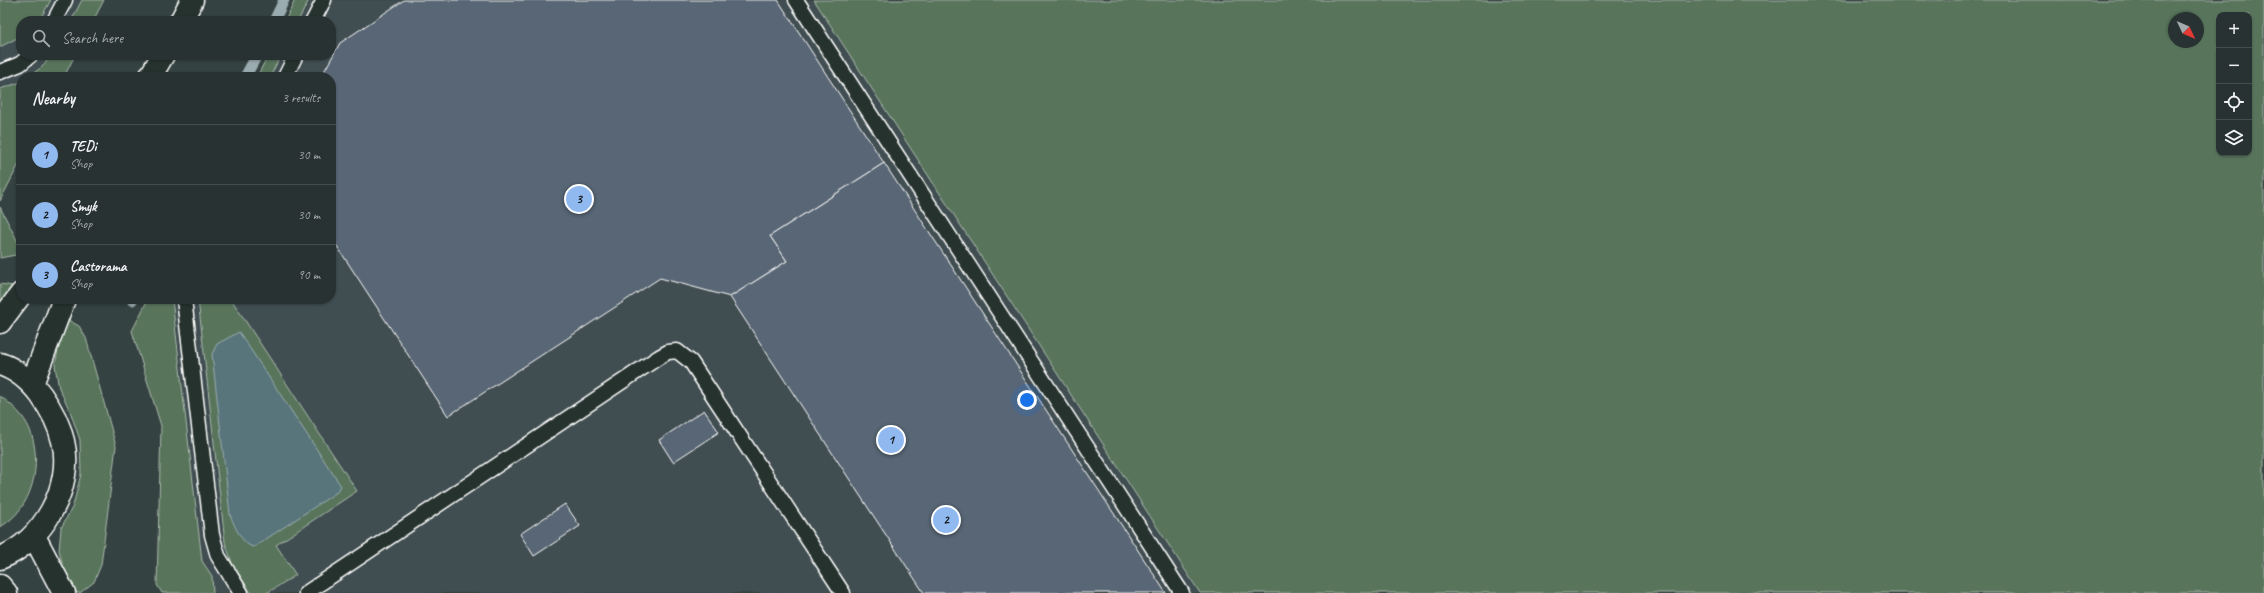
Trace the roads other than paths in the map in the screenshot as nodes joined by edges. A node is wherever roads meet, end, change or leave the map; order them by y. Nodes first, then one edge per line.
1 (65, 0) edge
2 (192, 0) edge
3 (324, 0) edge
4 (796, 0) edge
5 (57, 16) edge
6 (184, 16) edge
7 (316, 16) edge
8 (25, 60) edge
9 (161, 60) edge
10 (162, 60) edge
11 (293, 60) edge
12 (0, 72) edge
13 (153, 72) edge
14 (158, 72) edge
15 (287, 72) edge
16 (16, 301) edge
17 (62, 304) edge
18 (185, 304) edge
19 (0, 322) edge
20 (0, 364) edge
21 (32, 384) junction
22 (34, 536) junction
23 (0, 558) edge
24 (0, 586) edge
25 (6, 593) edge
26 (64, 593) edge
27 (241, 593) edge
28 (306, 593) edge
29 (843, 593) edge
30 (1182, 593) edge

1 - 5 lane
2 - 6 main road
3 - 7 lane
4 - 30 lane
8 - 12 lane
9 - 13 main road
10 - 14 main road
11 - 15 lane
16 - 19 main road
17 - 21 main road
18 - 27 lane
20 - 21 main road
21 - 22 main road
22 - 23 main road
22 - 26 main road
24 - 25 main road
28 - 29 lane

